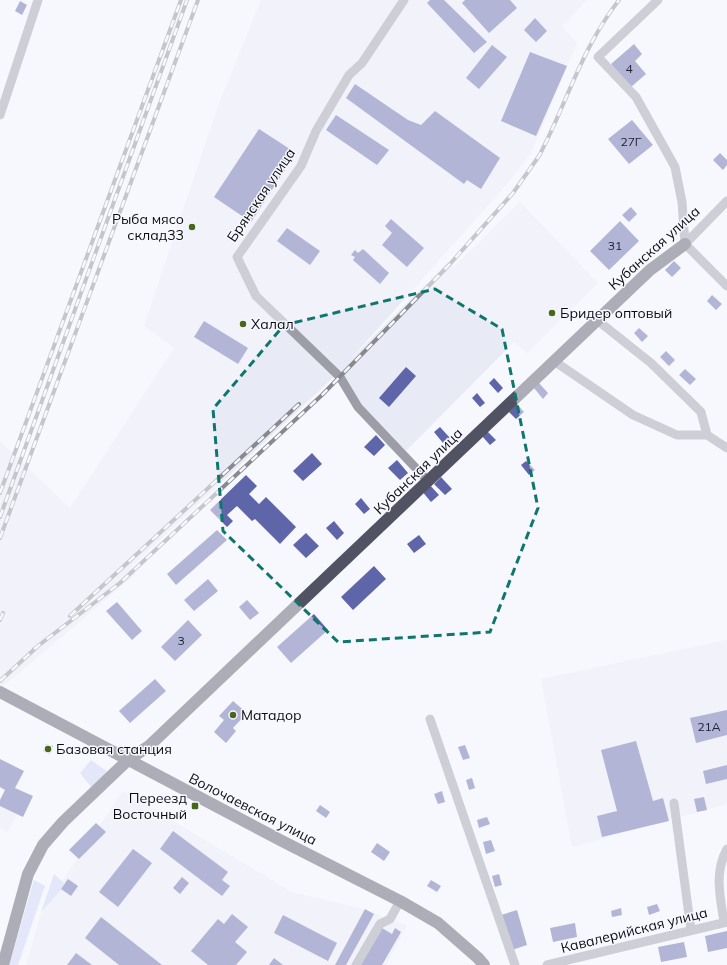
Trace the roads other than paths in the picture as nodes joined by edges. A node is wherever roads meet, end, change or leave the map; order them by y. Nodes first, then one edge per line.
1 (38, 0) edge
2 (404, 0) edge
3 (658, 0) edge
4 (0, 115) edge
5 (727, 201) edge
6 (684, 244) junction
7 (727, 286) edge
8 (598, 320) junction
9 (554, 361) junction
10 (707, 435) junction
11 (727, 448) edge
12 (429, 482) junction
13 (0, 692) edge
14 (430, 719) dead end
15 (128, 760) junction
16 (674, 803) dead end
17 (727, 848) edge
18 (400, 901) junction
19 (726, 922) edge
20 (691, 930) junction
21 (3, 965) edge
22 (356, 965) edge
23 (484, 965) edge
24 (515, 965) edge
25 (547, 965) edge

1 - 4 street
2 - 12 street, Брянская улица
3 - 6 street
5 - 6 street, Кубанская улица
6 - 7 street
6 - 8 main road, Кубанская улица
8 - 9 main road, Кубанская улица
8 - 10 street
9 - 10 street
9 - 12 main road, Кубанская улица
10 - 11 street
12 - 15 main road, Кубанская улица
13 - 15 main road, Волочаевская улица
14 - 24 street
15 - 18 main road, Волочаевская улица
15 - 21 main road, Кубанская улица
16 - 20 street
17 - 19 street
18 - 22 street
18 - 23 main road, Волочаевская улица
19 - 20 street, Кавалерийская улица
20 - 25 street, Кавалерийская улица

